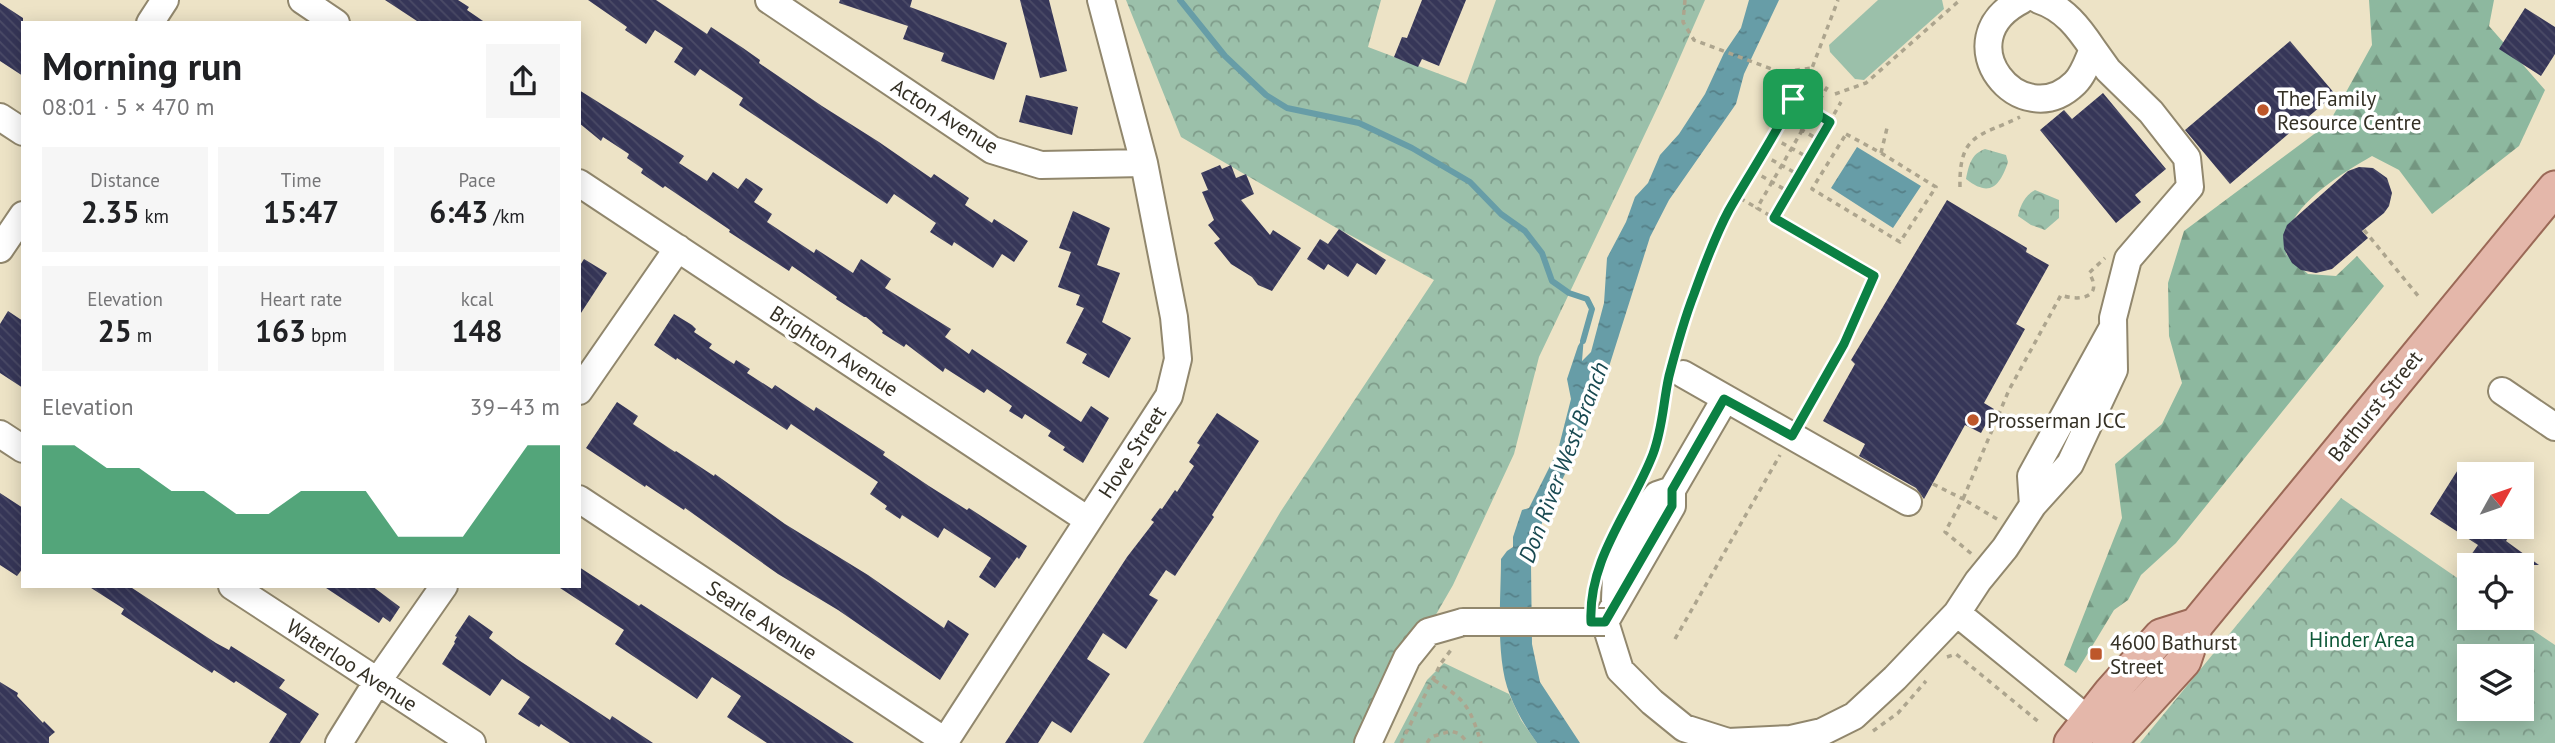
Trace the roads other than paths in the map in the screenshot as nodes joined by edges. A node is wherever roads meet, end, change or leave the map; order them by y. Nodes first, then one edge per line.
1 (165, 0) edge
2 (302, 0) edge
3 (769, 0) edge
4 (1101, 0) edge
5 (2022, 0) edge
6 (2039, 0) edge
7 (151, 21) edge
8 (333, 21) edge
9 (2093, 49) junction
10 (2113, 75) junction
11 (2076, 82) junction
12 (0, 117) edge
13 (21, 131) edge
14 (1144, 163) junction
15 (581, 184) edge
16 (2555, 188) edge
17 (21, 218) edge
18 (678, 248) junction
19 (0, 249) edge
20 (1676, 372) road end
21 (581, 388) edge
22 (2502, 391) dead end
23 (1724, 399) junction
24 (2555, 427) edge
25 (0, 434) edge
26 (21, 448) edge
27 (581, 500) edge
28 (1908, 502) dead end
29 (1088, 520) junction
30 (235, 588) edge
31 (443, 588) edge
32 (1957, 613) junction
33 (1610, 614) junction
34 (377, 682) junction
35 (2095, 736) edge
36 (945, 742) edge
37 (339, 743) edge
38 (472, 743) edge
39 (1368, 743) edge

1 - 7 street
2 - 8 street
3 - 14 street, Acton Avenue
4 - 14 street, Hove Street
5 - 11 street
6 - 9 street
9 - 10 street
9 - 11 street
10 - 11 street
10 - 32 street
12 - 13 street
14 - 29 street, Hove Street
15 - 18 street, Brighton Avenue
16 - 35 main road, Bathurst Street
17 - 19 street
18 - 21 street
18 - 29 street, Brighton Avenue
20 - 23 street
22 - 24 street
23 - 28 street
23 - 33 street
25 - 26 street
27 - 36 street, Searle Avenue
29 - 36 street, Hove Street
30 - 34 street, Waterloo Avenue
31 - 34 street
32 - 33 street
32 - 35 street
33 - 39 street, bridge
34 - 37 street
34 - 38 street, Waterloo Avenue

